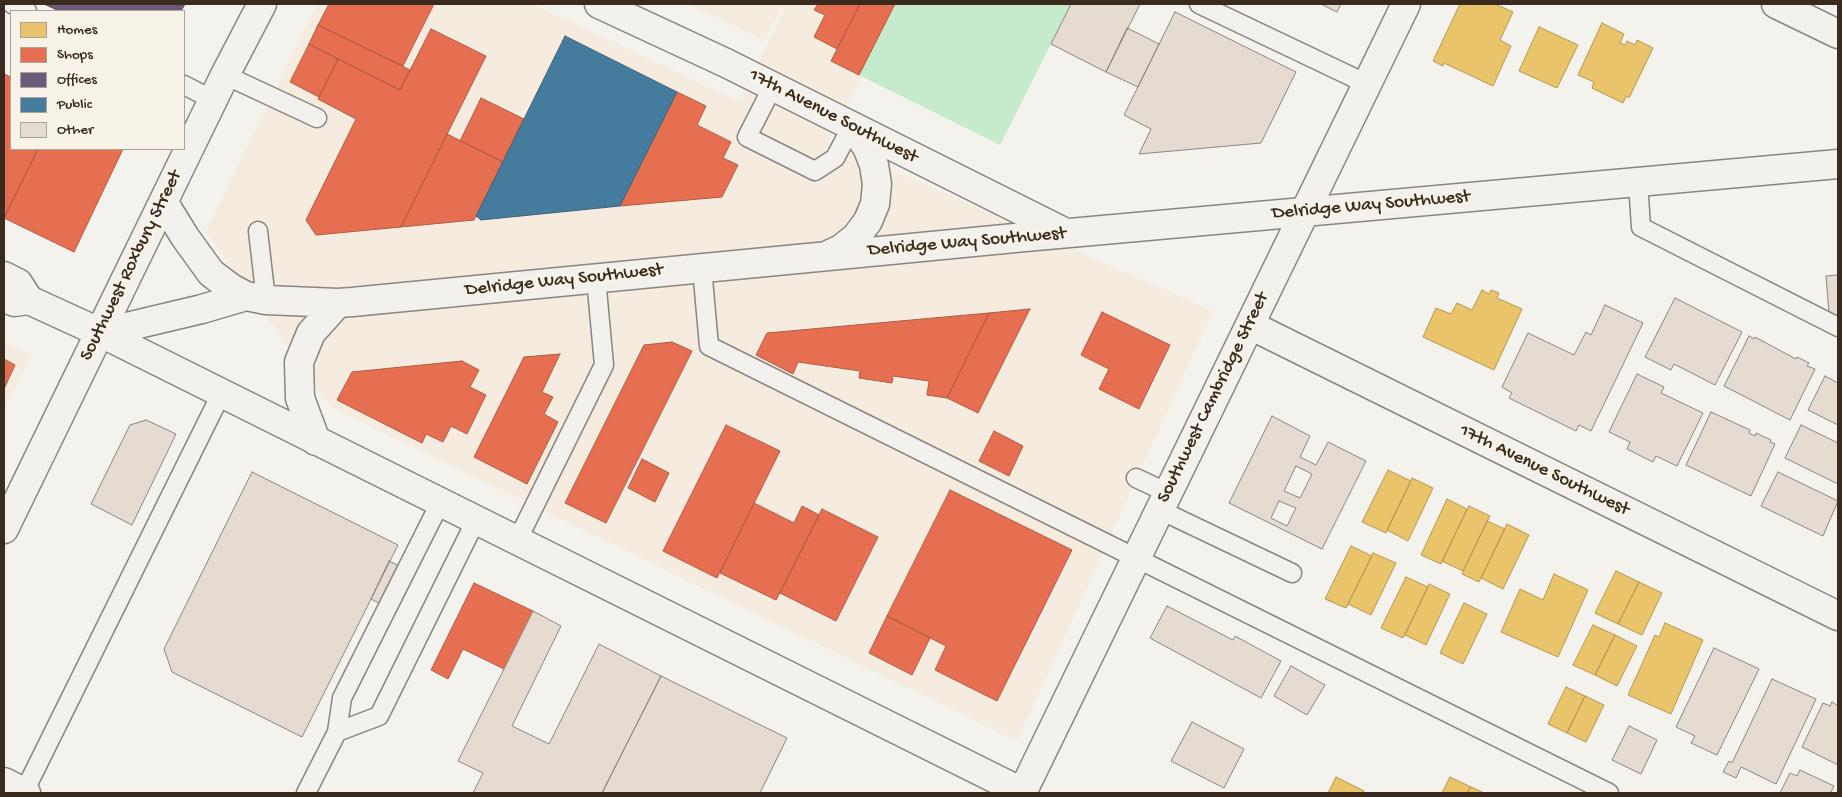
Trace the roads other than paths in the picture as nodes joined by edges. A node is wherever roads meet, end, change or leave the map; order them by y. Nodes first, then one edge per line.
1 (12, 4) edge
2 (262, 4) edge
3 (599, 4) edge
4 (1199, 4) edge
5 (1406, 4) edge
6 (1776, 4) edge
7 (25, 10) edge
8 (1838, 34) edge
9 (226, 75) junction
10 (1366, 84) junction
11 (185, 86) edge
12 (773, 86) junction
13 (213, 100) junction
14 (317, 118) dead end
15 (852, 126) junction
16 (1838, 164) edge
17 (1638, 182) junction
18 (164, 203) junction
19 (1304, 212) junction
20 (258, 231) dead end
21 (1067, 234) junction
22 (823, 257) junction
23 (702, 268) junction
24 (4, 276) edge
25 (596, 278) junction
26 (256, 298) junction
27 (16, 299) edge
28 (338, 303) junction
29 (1250, 325) junction
30 (1838, 327) edge
31 (101, 333) junction
32 (222, 394) junction
33 (316, 441) junction
34 (1136, 478) dead end
35 (440, 502) junction
36 (1164, 502) junction
37 (476, 520) junction
38 (4, 529) edge
39 (517, 541) junction
40 (1136, 558) junction
41 (1292, 573) dead end
42 (1838, 616) edge
43 (337, 732) junction
44 (18, 789) edge
45 (306, 793) edge
46 (1023, 793) edge
47 (1609, 793) edge

1 - 7 lane
2 - 9 main road, Southwest Roxbury Street
3 - 12 main road, 17th Avenue Southwest
4 - 10 lane
5 - 10 main road, Southwest Cambridge Street
6 - 8 main road
9 - 13 main road, Southwest Roxbury Street
9 - 14 lane
10 - 19 main road, Southwest Cambridge Street
11 - 13 lane
12 - 15 main road, 17th Avenue Southwest
12 - 15 lane
13 - 18 main road, Southwest Roxbury Street
15 - 21 main road, 17th Avenue Southwest
15 - 22 main road
16 - 17 main road, Delridge Way Southwest
17 - 19 main road, Delridge Way Southwest
17 - 30 lane
18 - 26 main road
18 - 31 main road, Southwest Roxbury Street
19 - 21 main road, Delridge Way Southwest
19 - 29 main road, Southwest Cambridge Street
20 - 26 lane
21 - 22 main road, Delridge Way Southwest
22 - 23 main road, Delridge Way Southwest
23 - 25 main road, Delridge Way Southwest
23 - 40 lane
24 - 27 main road
25 - 28 main road, Delridge Way Southwest
25 - 39 lane
26 - 28 main road, Delridge Way Southwest
26 - 31 main road, Delridge Way Southwest
27 - 31 main road
28 - 33 main road
29 - 36 main road, Southwest Cambridge Street
29 - 42 main road, 17th Avenue Southwest
31 - 32 main road
31 - 38 main road, Southwest Roxbury Street
32 - 33 main road
32 - 44 lane
33 - 35 main road
34 - 36 lane
35 - 37 main road
35 - 43 lane
36 - 40 main road, Southwest Cambridge Street
36 - 41 lane
37 - 39 main road
37 - 43 lane
39 - 46 main road
40 - 46 main road, Southwest Cambridge Street
40 - 47 lane
43 - 45 lane

